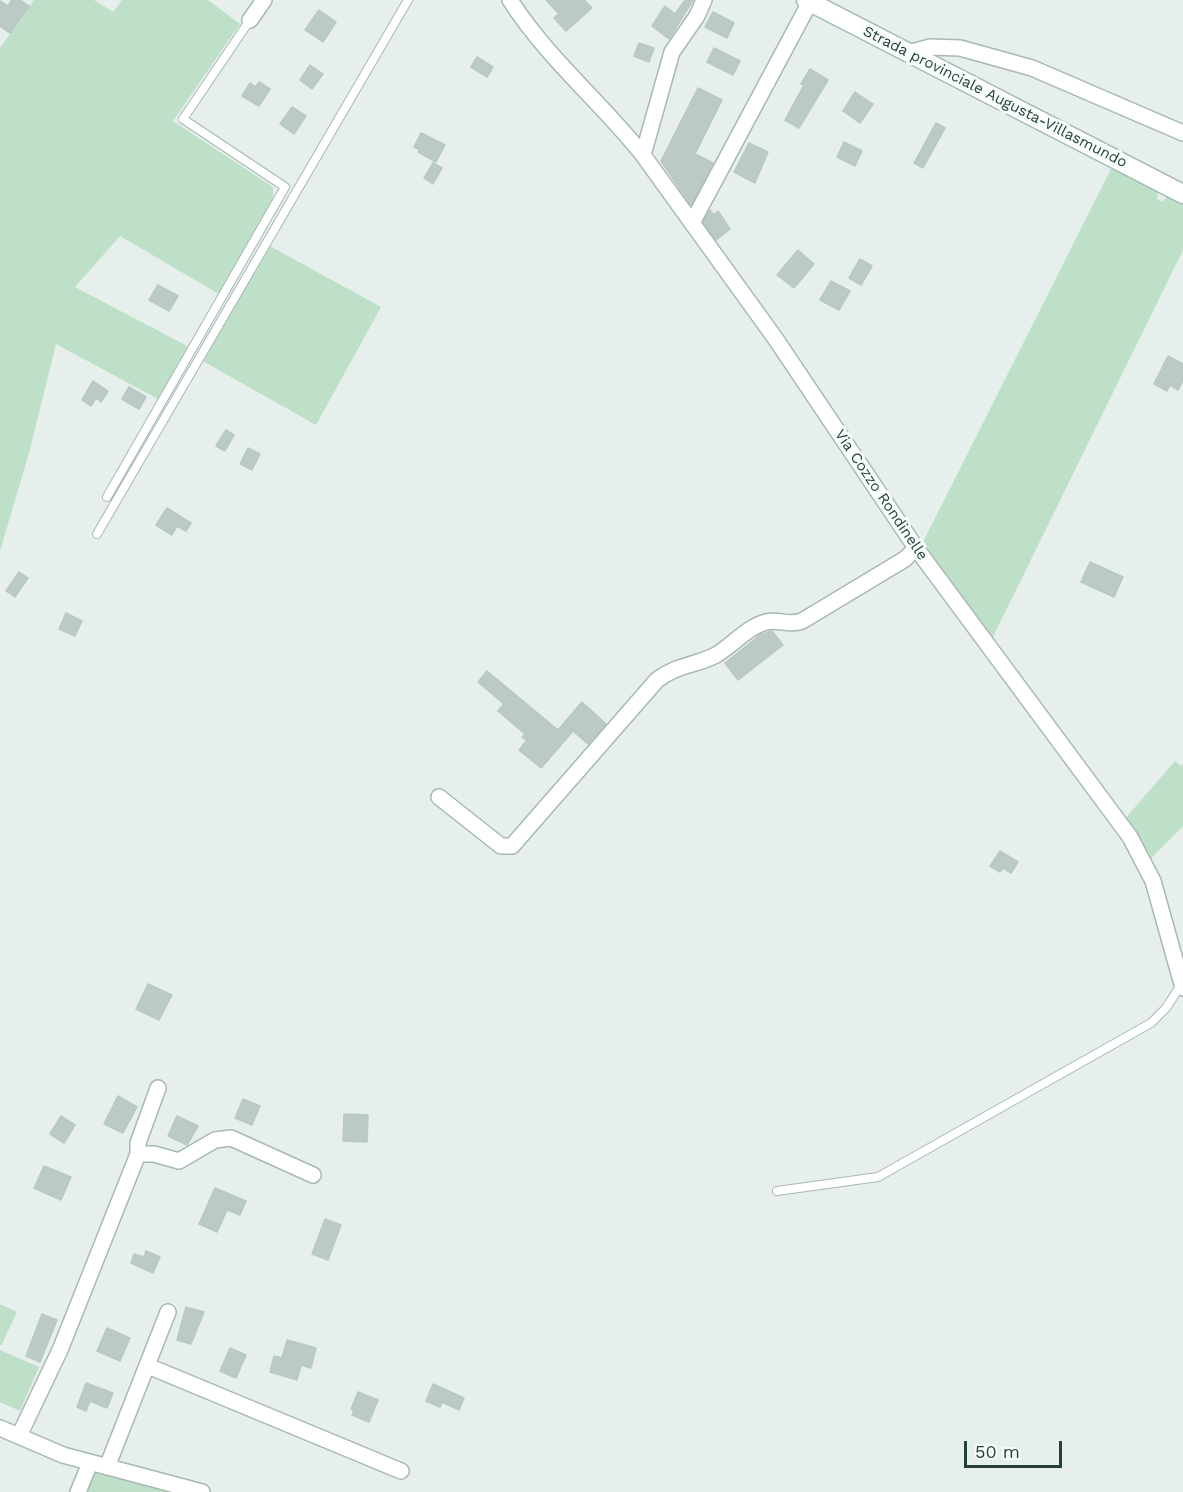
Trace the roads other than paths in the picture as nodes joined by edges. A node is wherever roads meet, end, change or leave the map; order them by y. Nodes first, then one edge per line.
1 (264, 0) edge
2 (408, 0) edge
3 (510, 0) edge
4 (704, 0) edge
5 (808, 1) edge
6 (250, 20) joint
7 (908, 52) junction
8 (1183, 133) edge
9 (642, 155) junction
10 (1183, 194) edge
11 (692, 223) junction
12 (106, 497) dead end
13 (97, 534) dead end
14 (916, 548) junction
15 (439, 797) dead end
16 (1183, 986) edge
17 (158, 1088) dead end
18 (138, 1154) junction
19 (313, 1175) dead end
20 (777, 1191) dead end
21 (168, 1312) dead end
22 (148, 1366) junction
23 (0, 1428) edge
24 (19, 1436) junction
25 (90, 1462) junction
26 (107, 1467) junction
27 (402, 1471) dead end
28 (78, 1492) edge
29 (202, 1492) edge

1 - 6 street
2 - 13 lane
3 - 9 street, Via Cozzo Rondinelle
4 - 9 street
5 - 7 main road, Strada provinciale Augusta-Villasmundo
5 - 11 street
6 - 12 lane
7 - 8 street
7 - 10 main road, Strada provinciale Augusta-Villasmundo
9 - 11 street, Via Cozzo Rondinelle
11 - 14 street, Via Cozzo Rondinelle
14 - 15 street
14 - 16 street, Via Cozzo Rondinelle
16 - 20 lane
17 - 18 street
18 - 19 street
18 - 24 street
21 - 22 street
22 - 26 street
22 - 27 street
23 - 24 street
24 - 25 street
25 - 26 street
25 - 28 street
26 - 29 street

